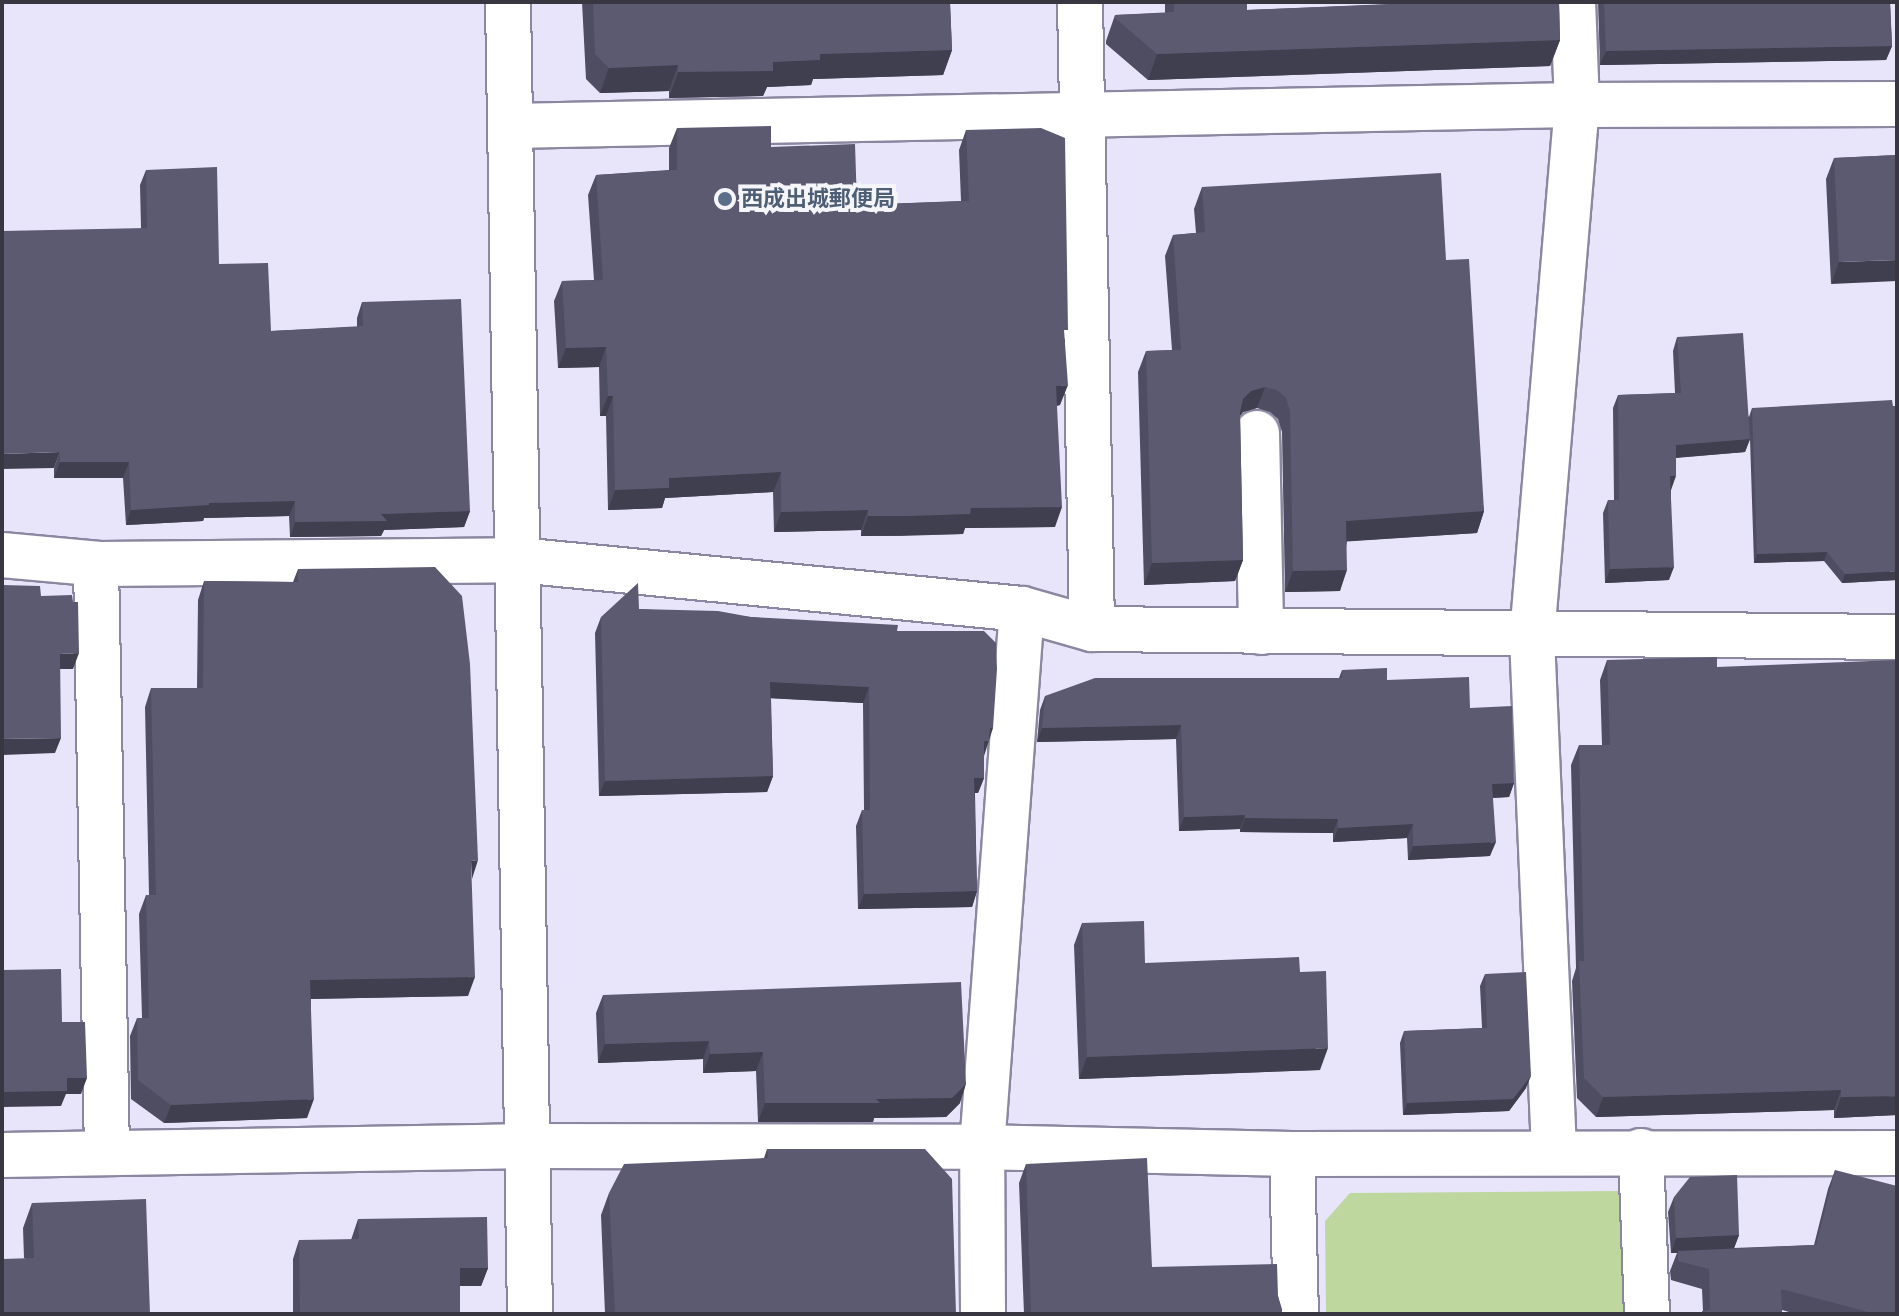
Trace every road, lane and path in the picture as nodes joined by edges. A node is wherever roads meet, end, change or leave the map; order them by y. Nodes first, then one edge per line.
1 (508, 2) edge
2 (1080, 2) edge
3 (1573, 2) edge
4 (1897, 104) edge
5 (1577, 105) junction
6 (1081, 114) junction
7 (510, 126) junction
8 (1257, 433) dead end
9 (2, 555) edge
10 (518, 560) junction
11 (96, 564) junction
12 (1022, 609) junction
13 (1092, 629) junction
14 (1261, 632) junction
15 (1532, 636) junction
16 (1897, 637) edge
17 (526, 1146) junction
18 (982, 1147) junction
19 (1554, 1151) junction
20 (1641, 1151) junction
21 (107, 1152) junction
22 (1897, 1153) edge
23 (1292, 1154) junction
24 (2, 1155) edge
25 (530, 1314) edge
26 (983, 1314) edge
27 (1296, 1314) edge
28 (1647, 1314) edge

1 - 7 street
2 - 6 street
3 - 5 street
4 - 5 street
5 - 6 street
5 - 15 street
6 - 7 street
6 - 13 street
7 - 10 street
8 - 14 street
9 - 11 street
10 - 11 street
10 - 12 street
10 - 17 street
11 - 21 street
12 - 13 street
12 - 18 street
13 - 14 street
14 - 15 street
15 - 16 street
15 - 19 street
17 - 18 street
17 - 21 street
17 - 25 street
18 - 23 street
18 - 26 street
19 - 20 street
19 - 23 street
20 - 22 street
20 - 28 street
21 - 24 street
23 - 27 street

